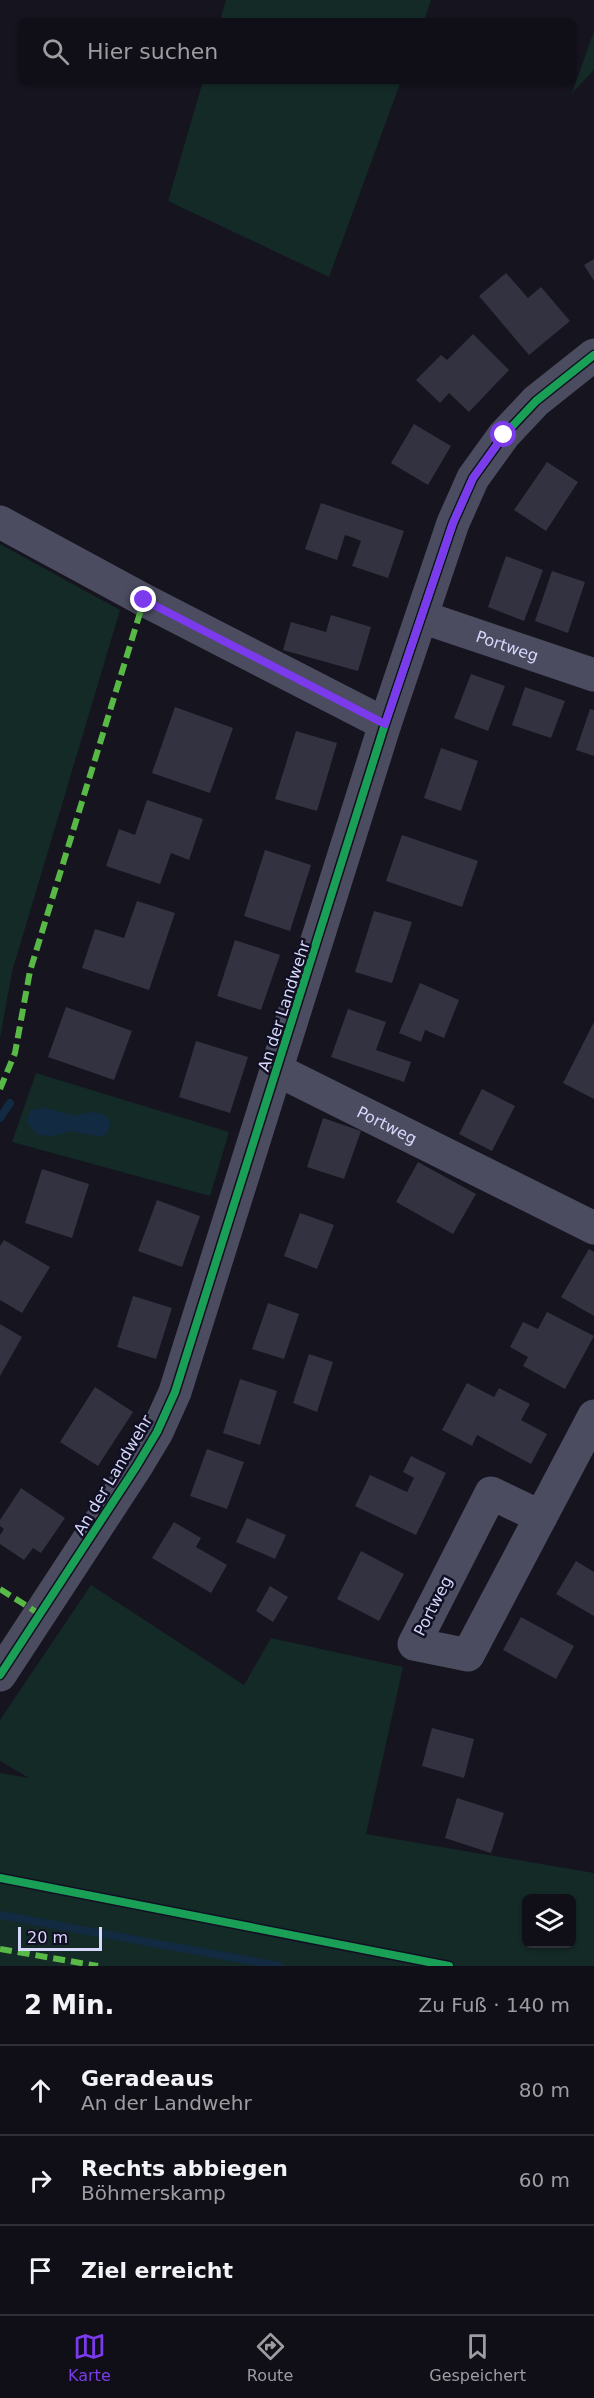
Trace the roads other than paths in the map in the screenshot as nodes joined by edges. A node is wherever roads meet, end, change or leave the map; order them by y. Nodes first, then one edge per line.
1 (594, 355) edge
2 (0, 522) edge
3 (422, 617) junction
4 (594, 675) edge
5 (385, 724) junction
6 (277, 1070) junction
7 (594, 1228) edge
8 (594, 1416) edge
9 (541, 1517) junction
10 (0, 1675) edge

1 - 3 street, An der Landwehr
2 - 5 street
3 - 4 street, Portweg
3 - 5 street, An der Landwehr
5 - 6 street, An der Landwehr
6 - 7 street, Portweg
6 - 10 street, An der Landwehr
8 - 9 street, Portweg
9 - 9 street, Portweg

